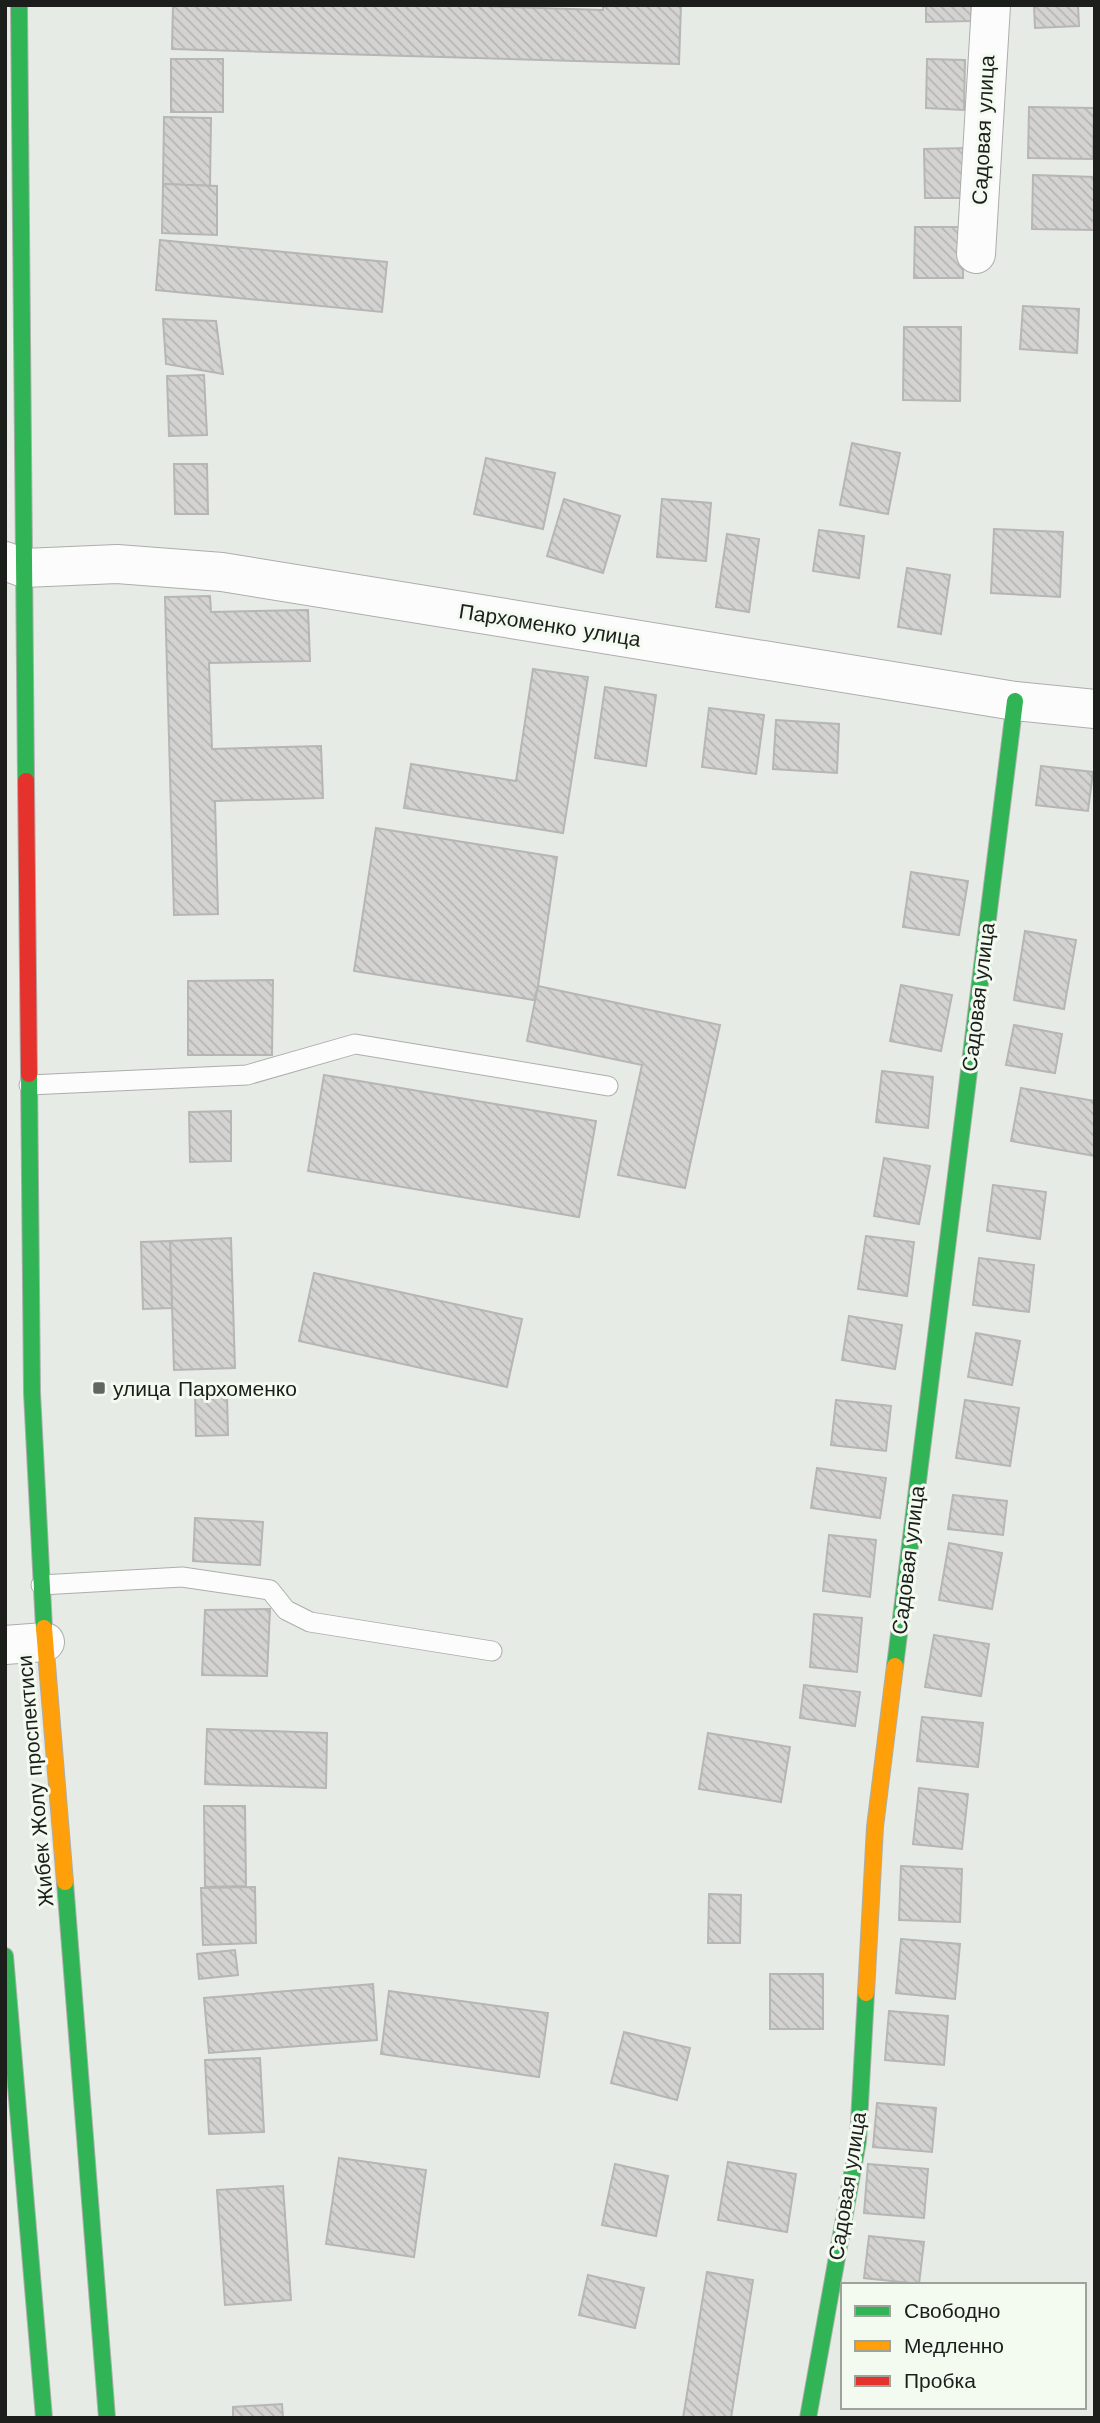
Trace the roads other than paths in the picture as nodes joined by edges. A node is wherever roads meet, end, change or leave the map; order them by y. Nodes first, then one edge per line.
1 (19, 5) edge
2 (991, 5) edge
3 (976, 254) dead end
4 (15, 564) edge
5 (1015, 701) junction
6 (1095, 709) edge
7 (29, 1085) junction
8 (608, 1086) dead end
9 (41, 1585) junction
10 (45, 1642) junction
11 (5, 1645) edge
12 (492, 1651) dead end
13 (5, 1956) edge
14 (44, 2418) edge
15 (107, 2418) edge
16 (808, 2418) edge

1 - 4 main road, Жибек Жолу проспектиси
2 - 3 street, Садовая улица
4 - 5 street, Пархоменко улица
4 - 7 main road, Жибек Жолу проспектиси
5 - 6 street, Пархоменко улица
5 - 16 main road, Садовая улица
7 - 8 lane
7 - 9 main road, Жибек Жолу проспектиси
9 - 10 main road, Жибек Жолу проспектиси
9 - 12 lane
10 - 11 street
10 - 15 main road, Жибек Жолу проспектиси
13 - 14 main road

